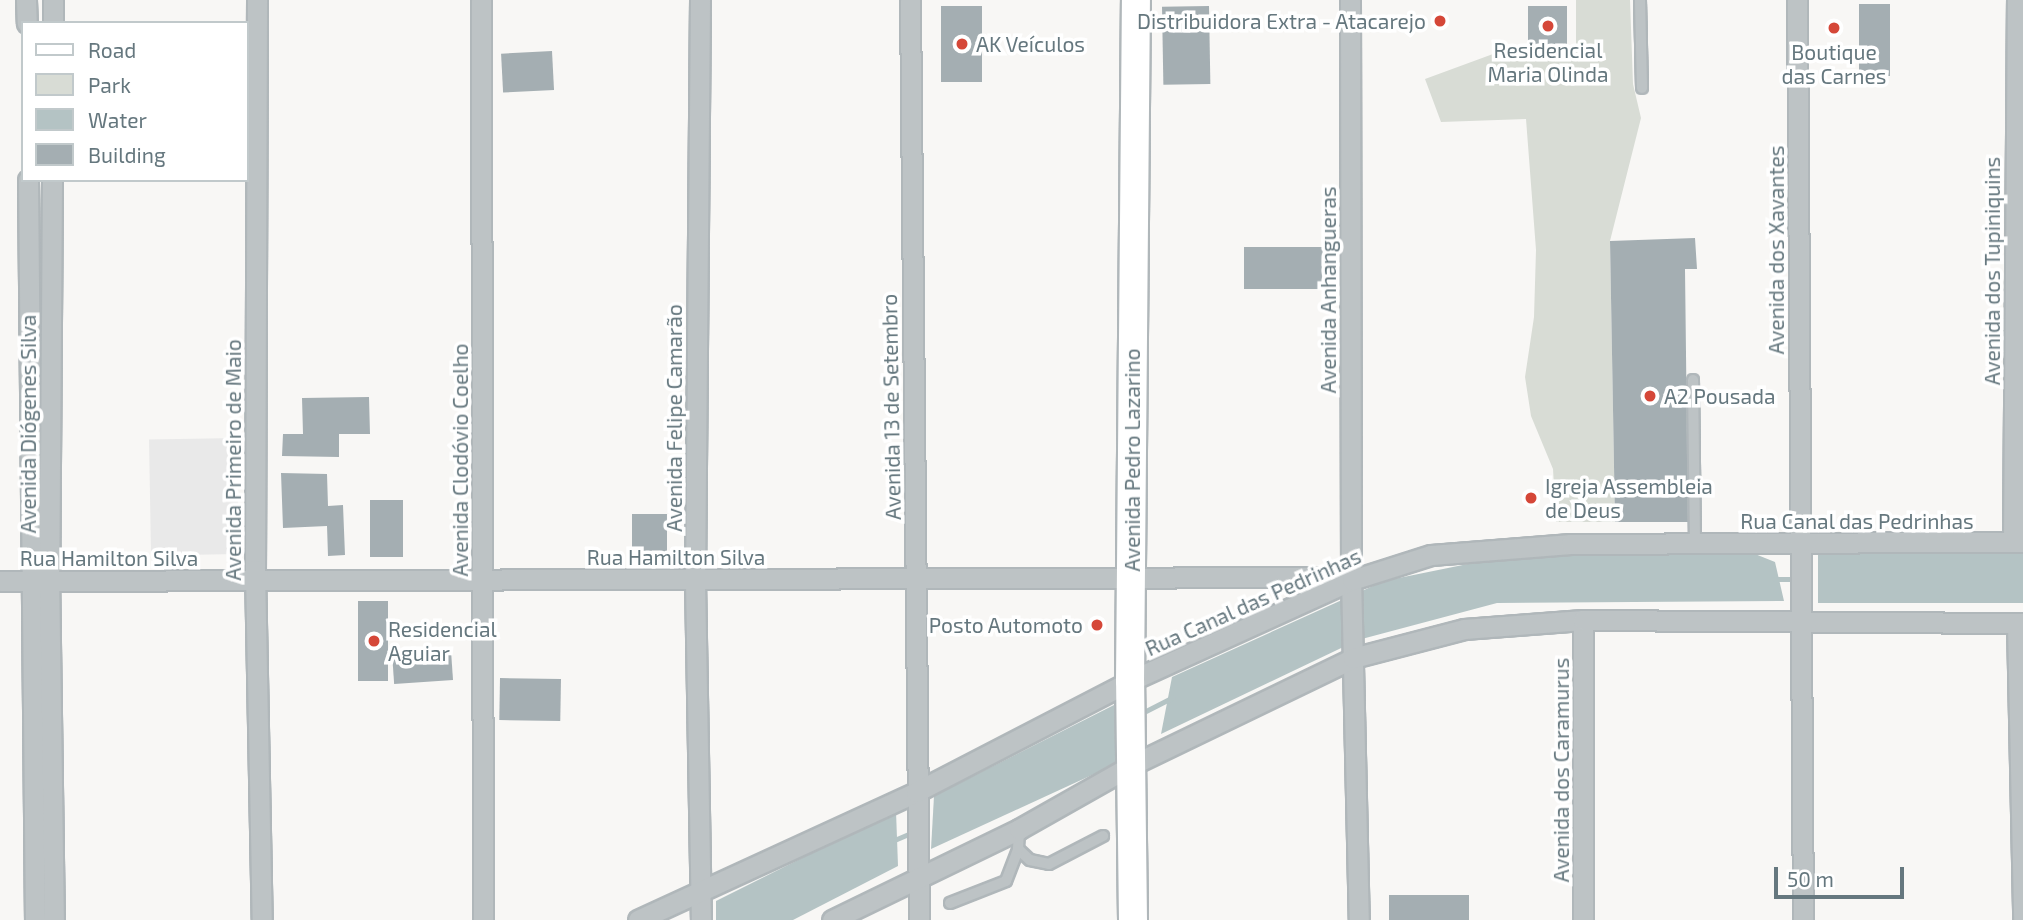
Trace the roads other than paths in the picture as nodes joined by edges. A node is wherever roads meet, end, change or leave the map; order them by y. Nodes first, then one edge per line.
1 (26, 0) edge
2 (53, 0) edge
3 (257, 0) edge
4 (481, 0) edge
5 (700, 0) edge
6 (910, 0) edge
7 (1136, 0) edge
8 (1350, 0) edge
9 (1640, 0) edge
10 (1797, 0) edge
11 (2017, 0) edge
12 (27, 21) edge
13 (53, 21) edge
14 (1642, 88) dead end
15 (28, 182) edge
16 (52, 182) edge
17 (1693, 380) dead end
18 (2018, 542) edge
19 (1695, 544) junction
20 (1802, 554) junction
21 (484, 578) junction
22 (255, 580) junction
23 (695, 580) junction
24 (916, 580) junction
25 (1131, 580) junction
26 (0, 581) edge
27 (41, 581) junction
28 (1352, 583) junction
29 (1583, 620) junction
30 (1802, 621) junction
31 (2020, 623) edge
32 (1353, 654) junction
33 (1130, 681) junction
34 (1132, 765) junction
35 (916, 792) junction
36 (1018, 830) junction
37 (1103, 836) dead end
38 (1018, 849) junction
39 (918, 869) junction
40 (950, 904) dead end
41 (701, 908) edge
42 (35, 920) edge
43 (54, 920) edge
44 (262, 920) edge
45 (483, 920) edge
46 (638, 920) edge
47 (832, 920) edge
48 (919, 920) edge
49 (1133, 920) edge
50 (1359, 920) edge
51 (1583, 920) edge
52 (1803, 920) edge
53 (2023, 920) edge

1 - 12 street
2 - 13 street
3 - 22 street, Avenida Primeiro de Maio
4 - 21 street, Avenida Clodóvio Coelho
5 - 23 street, Avenida Felipe Camarão
6 - 24 street, Avenida 13 de Setembro
7 - 25 main road, Avenida Pedro Lazarino
8 - 28 street, Avenida Anhangueras
9 - 14 lane
10 - 20 street, Avenida dos Xavantes
11 - 18 street, Avenida dos Tupiniquins
15 - 27 street, Avenida Diógenes Silva
16 - 27 street, Avenida Diógenes Silva
17 - 19 lane
18 - 20 street, Rua Canal das Pedrinhas
19 - 20 street, Rua Canal das Pedrinhas
19 - 28 street, Rua Canal das Pedrinhas
20 - 30 street, Avenida dos Xavantes
21 - 22 street, Rua Hamilton Silva
21 - 23 street, Rua Hamilton Silva
21 - 45 street, Avenida Clodóvio Coelho
22 - 27 street, Rua Hamilton Silva
22 - 44 street, Avenida Primeiro de Maio
23 - 24 street, Rua Hamilton Silva
23 - 41 street, Avenida Felipe Camarão
24 - 25 street, Rua Hamilton Silva
24 - 35 street, Avenida 13 de Setembro
25 - 28 street, Rua Hamilton Silva
25 - 33 main road, Avenida Pedro Lazarino
26 - 27 street, Rua Hamilton Silva
27 - 42 street, Avenida Diógenes Silva
27 - 43 street, Avenida Diógenes Silva
28 - 32 street, Avenida Anhangueras
28 - 33 street, Rua Canal das Pedrinhas
29 - 30 street
29 - 32 street
29 - 51 street, Avenida dos Caramurus
30 - 31 street
30 - 52 street, Avenida dos Xavantes
31 - 53 street
32 - 34 street
32 - 50 street
33 - 34 main road, Avenida Pedro Lazarino
33 - 35 street, Rua Canal das Pedrinhas
34 - 36 street
34 - 49 main road, Avenida Pedro Lazarino
35 - 39 street, Avenida 13 de Setembro
35 - 41 street, Rua Canal das Pedrinhas
36 - 38 lane
36 - 39 street
37 - 38 lane
38 - 40 lane
39 - 47 street
39 - 48 street
41 - 46 street, Rua Canal das Pedrinhas

